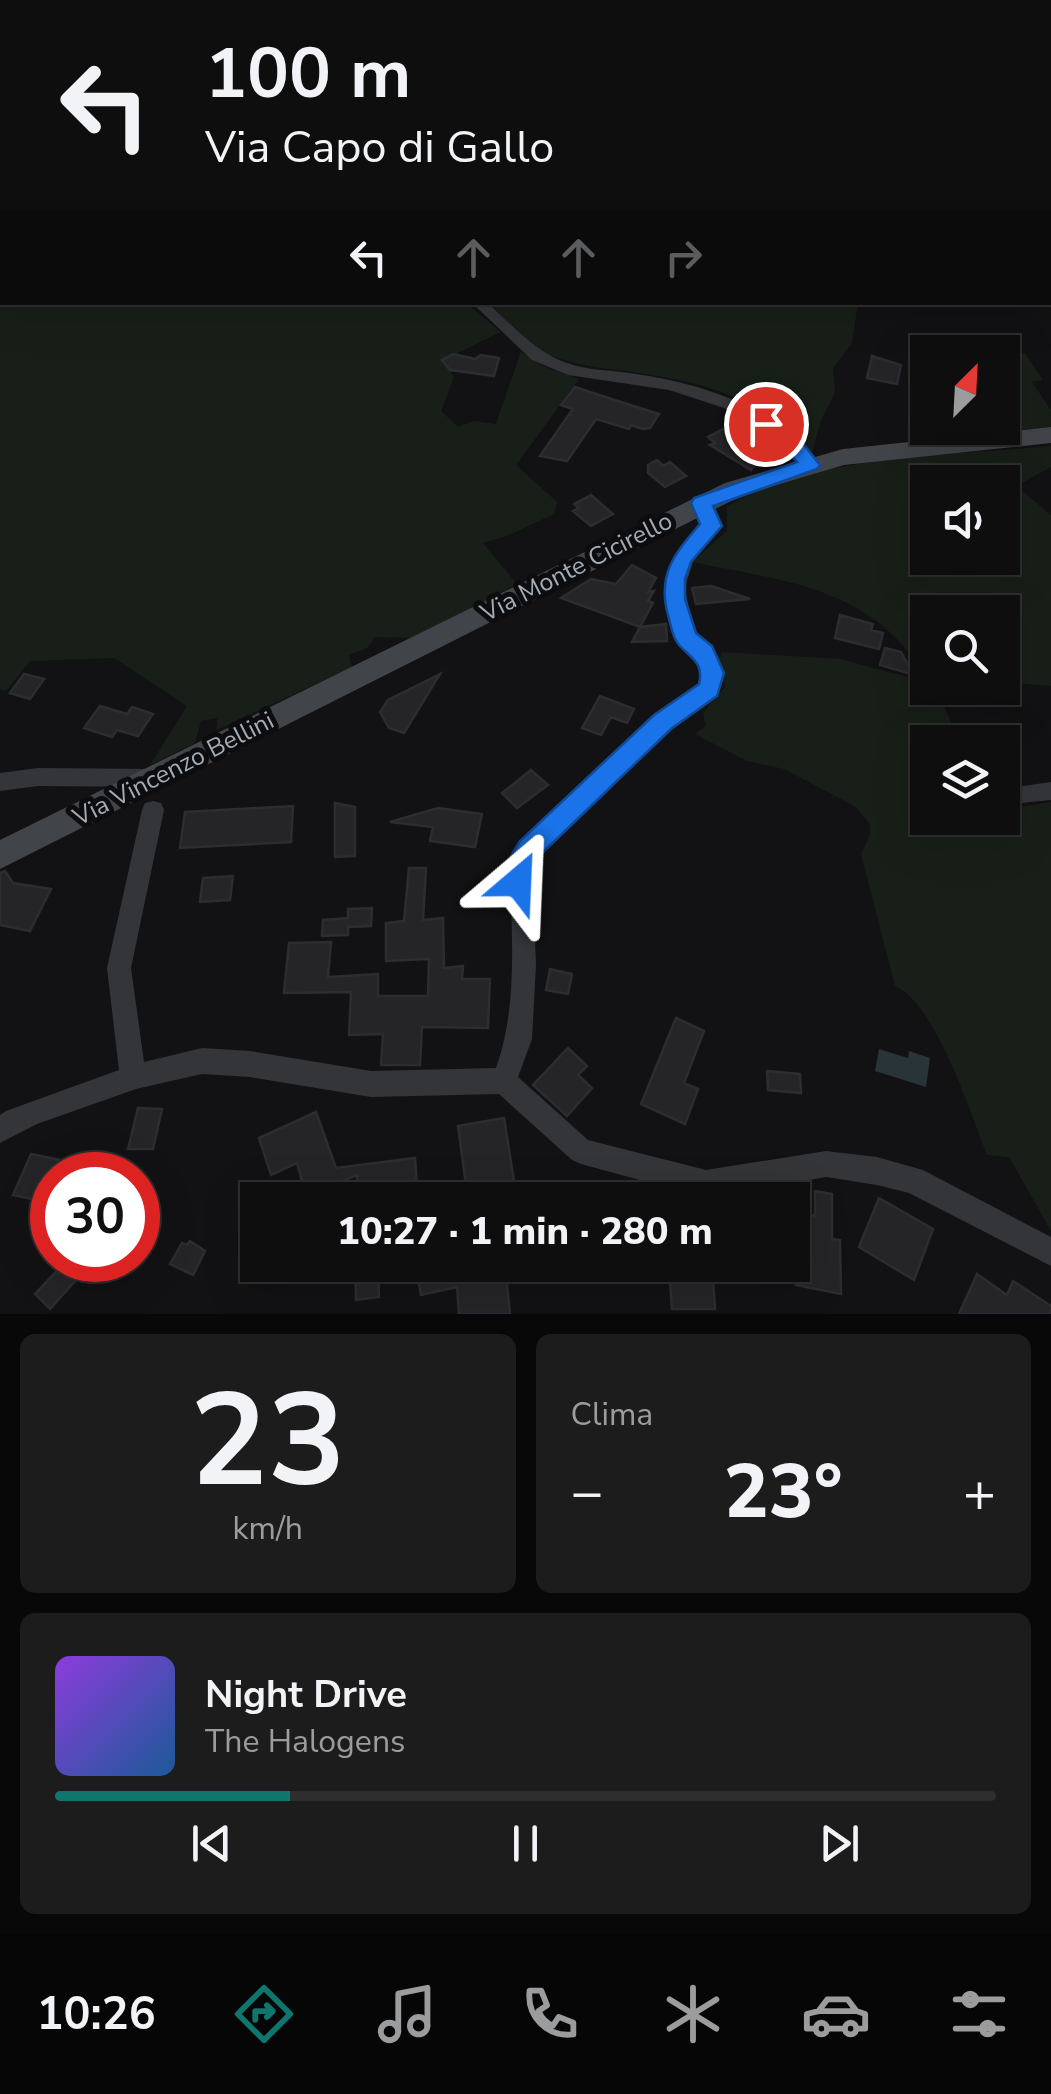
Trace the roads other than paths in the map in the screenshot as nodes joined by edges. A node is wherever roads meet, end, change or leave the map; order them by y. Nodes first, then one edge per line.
1 (481, 305) edge
2 (1051, 435) edge
3 (810, 465) junction
4 (701, 503) junction
5 (346, 682) joint
6 (154, 778) junction
7 (0, 782) edge
8 (1051, 791) edge
9 (1020, 796) edge
10 (152, 810) dead end
11 (0, 854) edge
12 (133, 1076) junction
13 (504, 1080) junction
14 (0, 1130) edge
15 (1051, 1252) edge

1 - 3 street
2 - 3 street, Via Monte Cicirello
3 - 4 street, Via Monte Cicirello
4 - 5 street, Via Monte Cicirello
4 - 13 street
5 - 6 street, Via Vincenzo Bellini
6 - 7 street
6 - 11 street, Via Vincenzo Bellini
8 - 9 street
10 - 12 street
12 - 13 street
12 - 14 street
13 - 15 street

